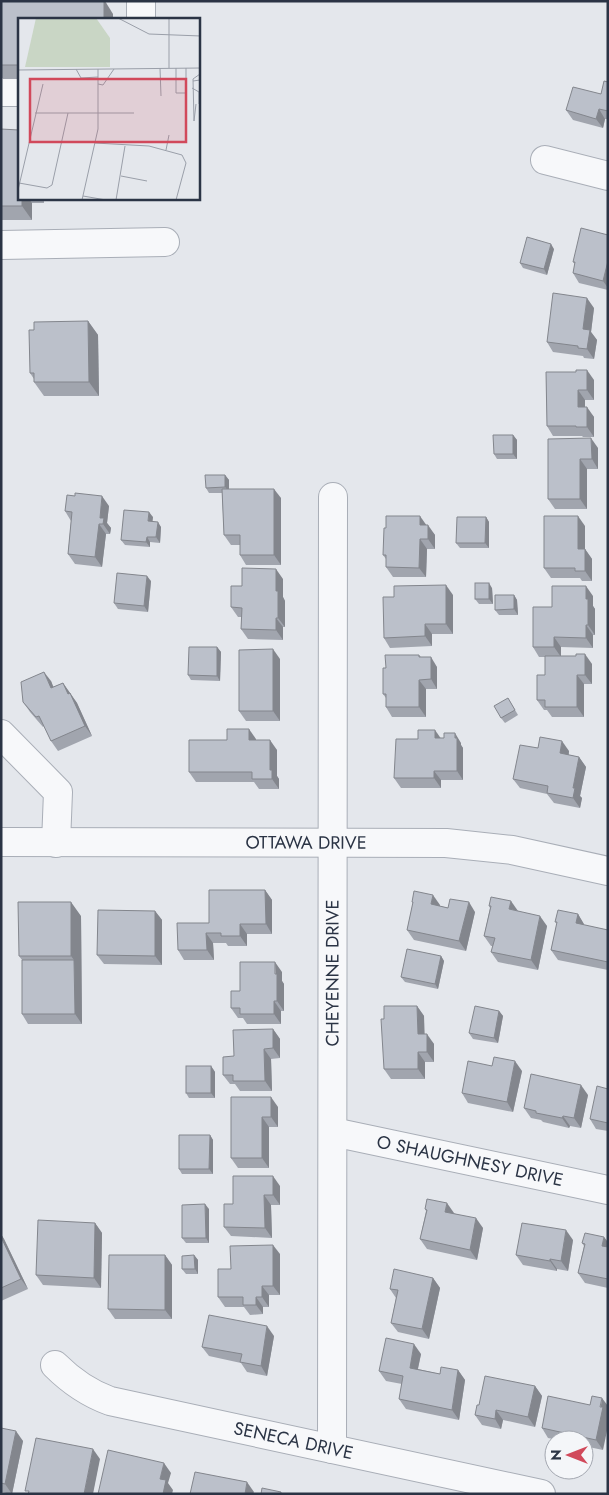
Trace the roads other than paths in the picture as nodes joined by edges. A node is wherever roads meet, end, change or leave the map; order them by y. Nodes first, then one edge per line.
1 (141, 1) edge
2 (141, 18) edge
3 (1, 92) edge
4 (18, 92) edge
5 (545, 160) dead end
6 (608, 176) edge
7 (165, 242) dead end
8 (1, 244) edge
9 (333, 497) dead end
10 (1, 734) edge
11 (1, 842) edge
12 (56, 843) junction
13 (333, 843) junction
14 (608, 871) edge
15 (333, 1132) junction
16 (608, 1190) edge
17 (55, 1365) dead end
18 (332, 1449) junction
19 (541, 1494) edge

1 - 2 street
3 - 4 street
5 - 6 street
7 - 8 street
9 - 13 street, CHEYENNE DRIVE
10 - 12 street
11 - 12 street, OTTAWA DRIVE
12 - 13 street, OTTAWA DRIVE
13 - 14 street, OTTAWA DRIVE
13 - 15 street, CHEYENNE DRIVE
15 - 16 street, O SHAUGHNESY DRIVE
15 - 18 street, CHEYENNE DRIVE
17 - 18 street, SENECA DRIVE
18 - 19 street, SENECA DRIVE

